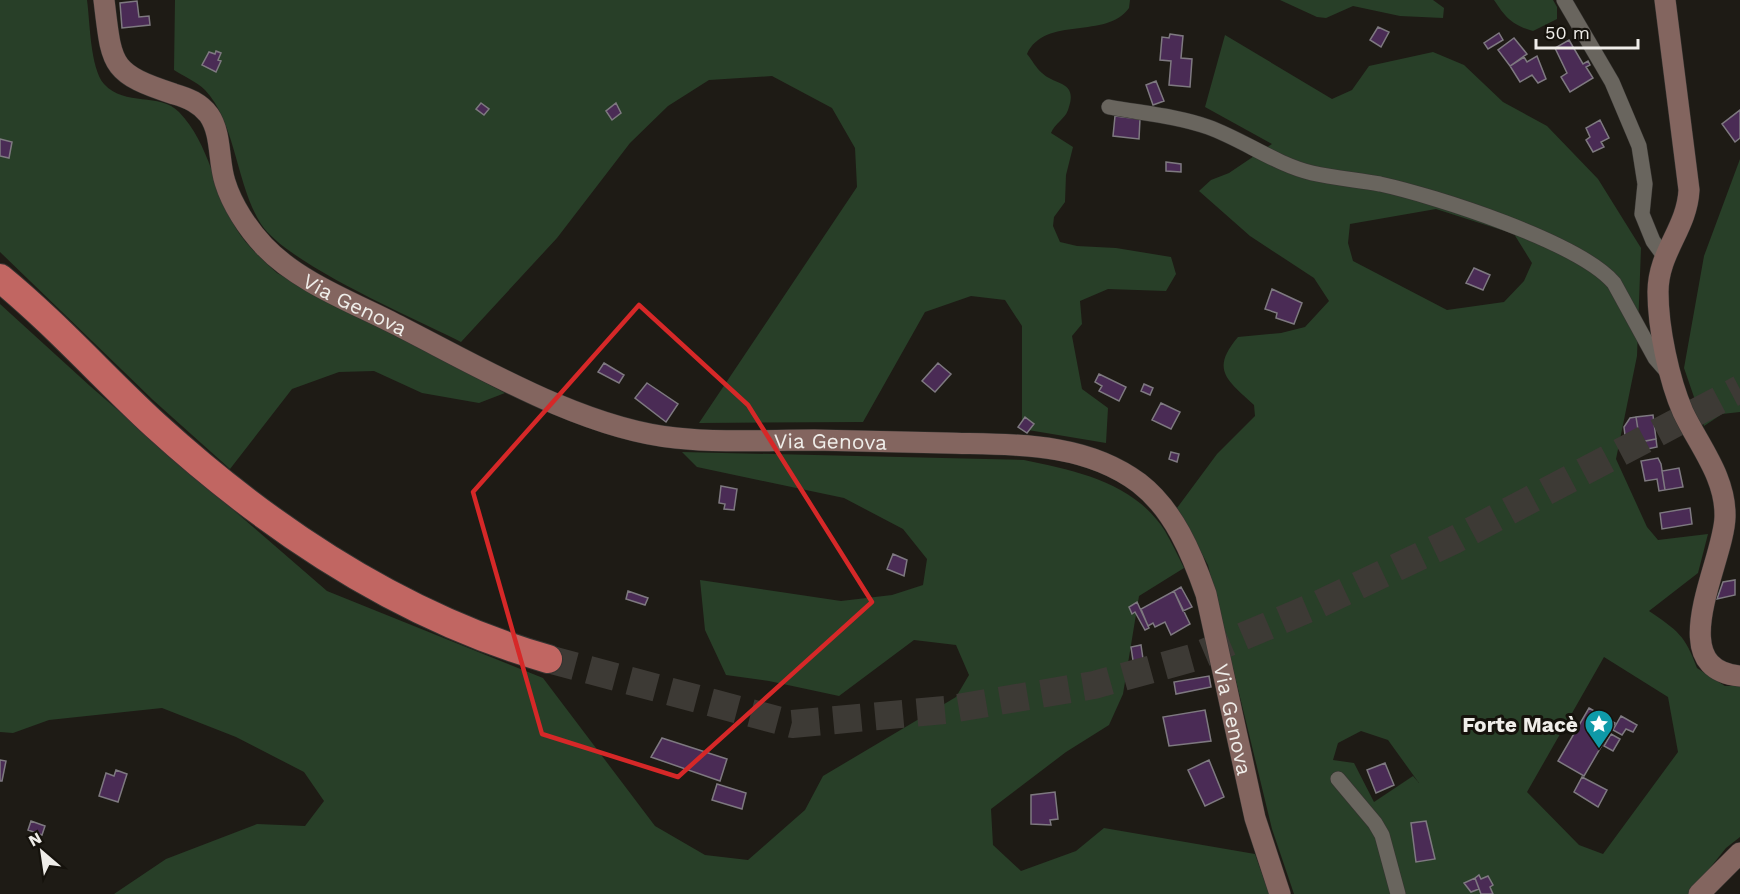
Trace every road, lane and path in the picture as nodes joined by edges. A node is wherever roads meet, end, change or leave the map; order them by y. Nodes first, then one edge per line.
1 (104, 0) edge
2 (1564, 0) edge
3 (1665, 0) edge
4 (1109, 107) dead end
5 (1664, 256) junction
6 (4, 281) edge
7 (1671, 376) junction
8 (548, 660) tunnel mouth
9 (1740, 676) edge
10 (1338, 779) dead end
11 (1740, 853) edge
12 (1280, 894) edge
13 (1398, 894) edge
14 (1699, 894) edge

1 - 12 main road, Via Genova
2 - 5 street
3 - 5 main road
4 - 7 street
5 - 7 main road
6 - 8 highway
7 - 9 main road
10 - 13 street
11 - 14 main road

